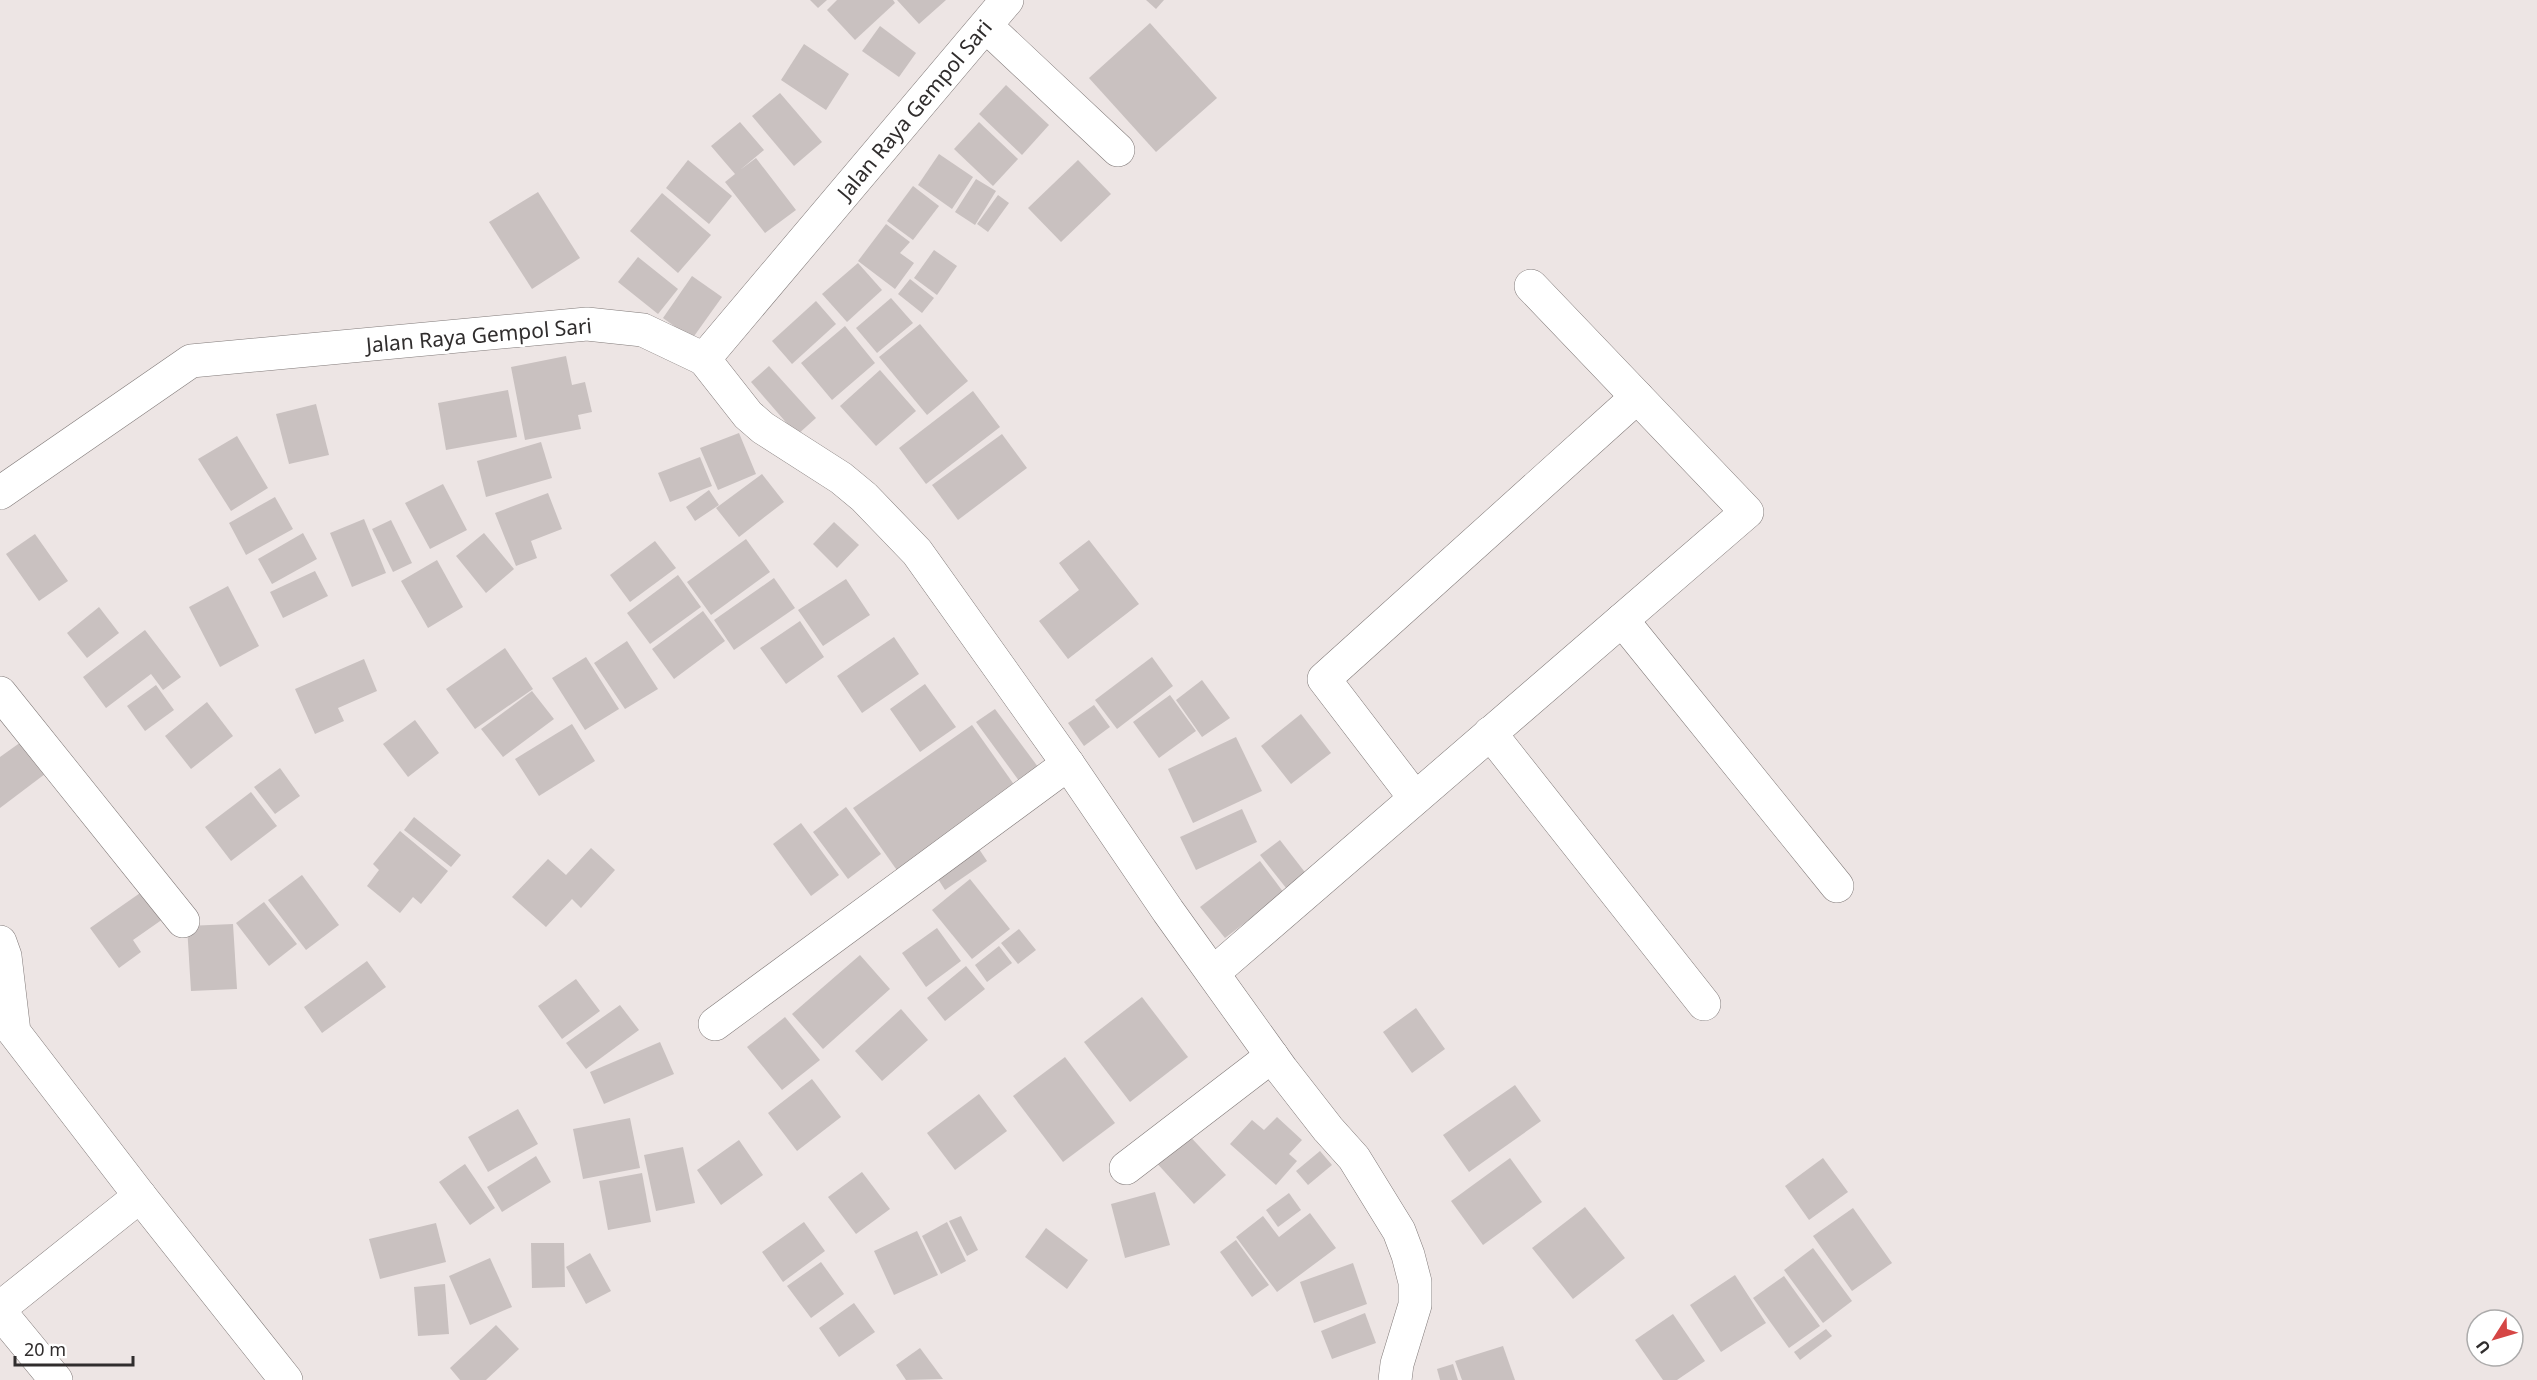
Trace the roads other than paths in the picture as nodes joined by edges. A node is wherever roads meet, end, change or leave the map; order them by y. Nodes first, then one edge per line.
1 (1007, 0) edge
2 (987, 27) junction
3 (1118, 150) dead end
4 (1531, 286) dead end
5 (704, 359) junction
6 (1637, 397) junction
7 (0, 493) edge
8 (1622, 620) junction
9 (0, 693) edge
10 (1490, 733) junction
11 (1068, 764) junction
12 (1416, 798) junction
13 (1837, 886) dead end
14 (183, 921) dead end
15 (0, 942) edge
16 (1213, 973) junction
17 (1704, 1004) dead end
18 (715, 1024) dead end
19 (1272, 1056) junction
20 (1126, 1168) dead end
21 (140, 1196) junction
22 (0, 1310) edge
23 (56, 1380) edge
24 (286, 1380) edge
25 (1395, 1380) edge

1 - 2 street, Jalan Raya Gempol Sari
2 - 3 street
2 - 5 street, Jalan Raya Gempol Sari
4 - 6 street
5 - 7 street, Jalan Raya Gempol Sari
5 - 11 street
6 - 8 street
6 - 12 street
8 - 10 street
8 - 13 street
9 - 14 street
10 - 12 street
10 - 17 street
11 - 16 street
11 - 18 street
12 - 16 street
15 - 21 street
16 - 19 street
19 - 20 street
19 - 25 street
21 - 22 street
21 - 24 street
22 - 23 street

